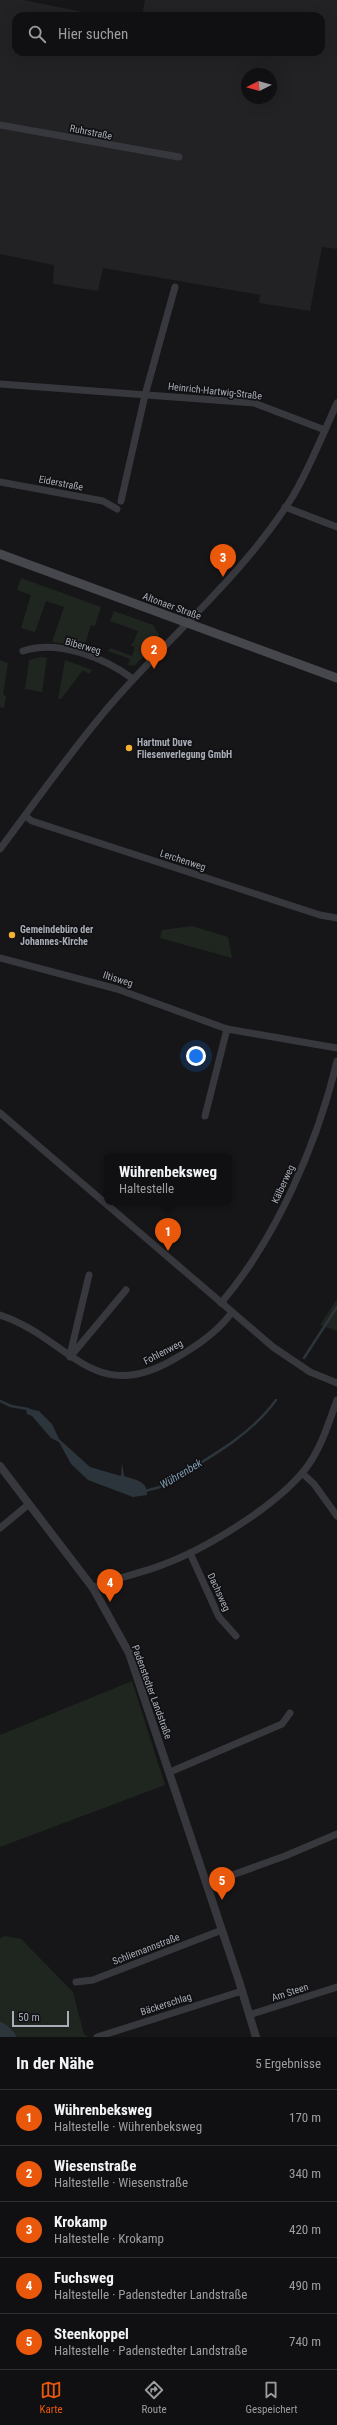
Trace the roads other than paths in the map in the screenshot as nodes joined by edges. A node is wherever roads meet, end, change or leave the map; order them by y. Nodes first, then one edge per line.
1 (0, 125) edge
2 (179, 157) dead end
3 (175, 287) dead end
4 (0, 384) edge
5 (145, 395) junction
6 (337, 403) edge
7 (325, 430) junction
8 (0, 482) edge
9 (121, 500) dead end
10 (285, 507) junction
11 (117, 509) dead end
12 (337, 527) edge
13 (0, 554) edge
14 (188, 623) junction
15 (23, 651) dead end
16 (337, 678) edge
17 (133, 679) junction
18 (25, 816) junction
19 (0, 849) edge
20 (337, 918) edge
21 (0, 958) edge
22 (227, 1029) junction
23 (337, 1048) edge
24 (337, 1061) edge
25 (0, 1113) edge
26 (205, 1116) dead end
27 (104, 1202) edge
28 (107, 1205) edge
29 (89, 1275) dead end
30 (126, 1290) dead end
31 (221, 1303) junction
32 (232, 1312) junction
33 (0, 1315) edge
34 (70, 1357) junction
35 (337, 1383) edge
36 (337, 1400) edge
37 (0, 1466) edge
38 (302, 1473) junction
39 (29, 1504) junction
40 (337, 1516) edge
41 (0, 1528) edge
42 (190, 1553) junction
43 (93, 1588) junction
44 (236, 1636) dead end
45 (290, 1713) dead end
46 (170, 1772) junction
47 (337, 1834) edge
48 (207, 1884) junction
49 (222, 1930) junction
50 (76, 1982) dead end
51 (241, 1987) junction
52 (337, 1987) edge
53 (249, 2015) junction
54 (97, 2037) edge
55 (256, 2037) edge

1 - 2 street, Ruhrstraße
3 - 5 street
4 - 5 street, Heinrich-Hartwig-Straße
5 - 7 street, Heinrich-Hartwig-Straße
5 - 9 street
6 - 7 street
7 - 10 street
8 - 11 street, Eiderstraße
10 - 12 street
10 - 14 street
13 - 14 main road, Altonaer Straße
14 - 16 main road, Altonaer Straße
14 - 17 street
15 - 17 street, Biberweg
17 - 18 street
18 - 19 street
18 - 20 street, Lerchenweg
21 - 22 street, Iltisweg
22 - 23 street, Iltisweg
22 - 26 street
24 - 31 street, Kälberweg
25 - 27 street
28 - 31 street
29 - 34 street
30 - 34 street
31 - 32 street
32 - 34 street, Fohlenweg
32 - 35 street
33 - 34 street, Fohlenweg
36 - 38 street
37 - 39 street, Padenstedter Landstraße
38 - 40 street
38 - 42 street
39 - 41 street
39 - 43 street, Padenstedter Landstraße
42 - 43 street
42 - 44 street, Dachsweg
43 - 46 street, Padenstedter Landstraße
45 - 46 street
46 - 48 street, Padenstedter Landstraße
47 - 48 street
48 - 49 street, Padenstedter Landstraße
49 - 50 street, Schliemannstraße
49 - 51 street, Padenstedter Landstraße
51 - 53 street, Padenstedter Landstraße
51 - 54 street, Bäckerschlag
52 - 53 street, Am Steen
53 - 55 street, Padenstedter Landstraße

